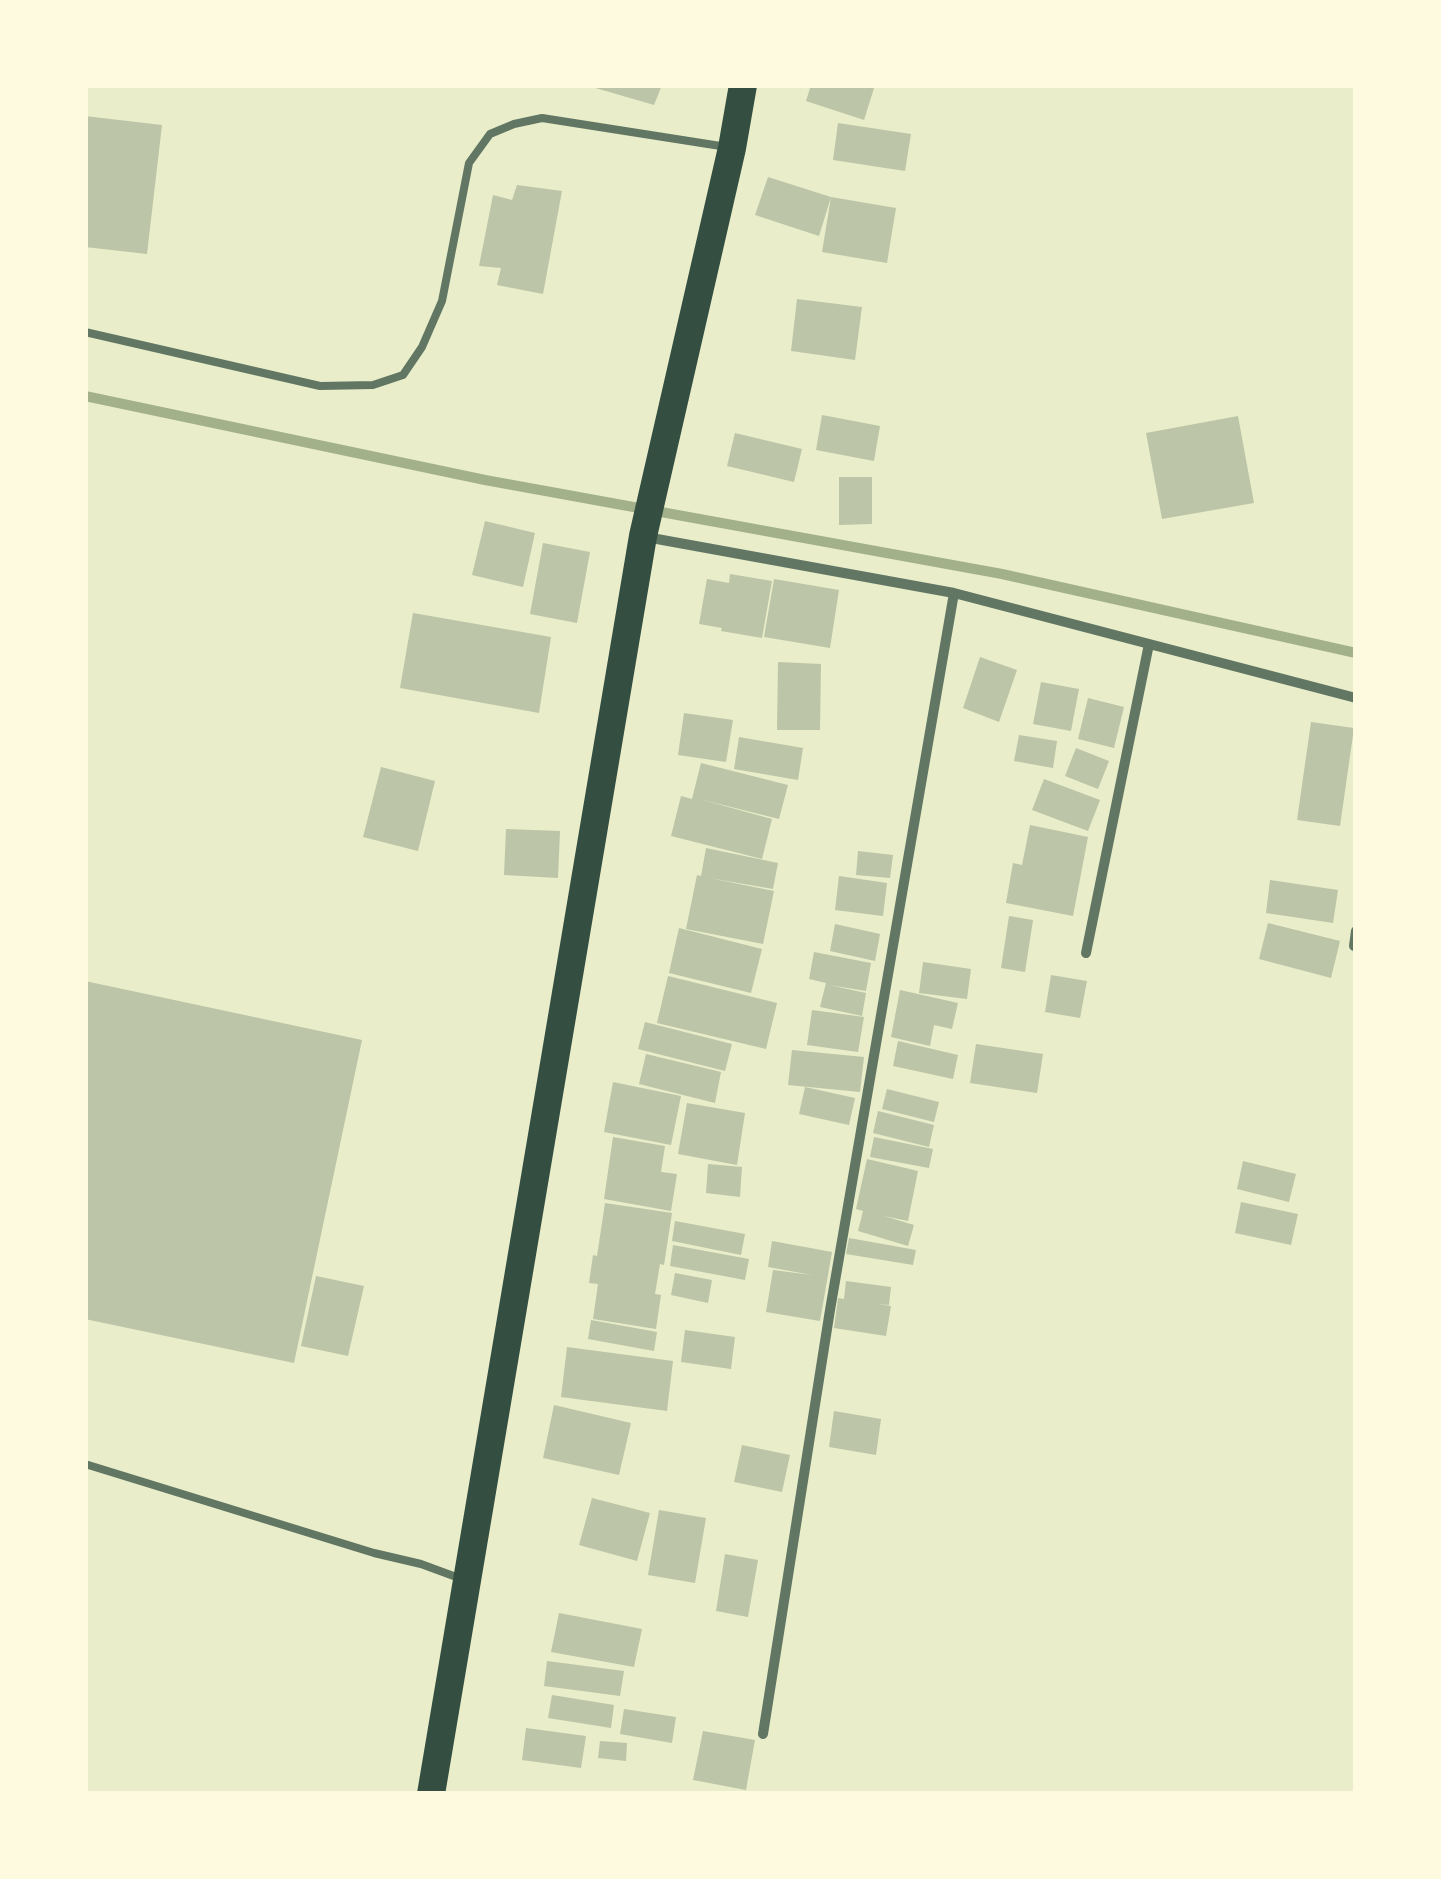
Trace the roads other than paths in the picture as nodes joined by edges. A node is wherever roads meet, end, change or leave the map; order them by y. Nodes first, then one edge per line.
1 (743, 85) edge
2 (732, 148) junction
3 (85, 332) edge
4 (645, 529) junction
5 (954, 593) junction
6 (1149, 644) junction
7 (1356, 698) edge
8 (1356, 931) edge
9 (1354, 946) edge
10 (1086, 953) dead end
11 (85, 1464) edge
12 (468, 1581) junction
13 (763, 1734) dead end
14 (431, 1794) edge

1 - 2 highway
2 - 3 lane
2 - 4 highway
4 - 5 street
4 - 12 highway
5 - 6 street
5 - 13 street
6 - 7 street
6 - 10 street
8 - 9 street
11 - 12 lane
12 - 14 highway

